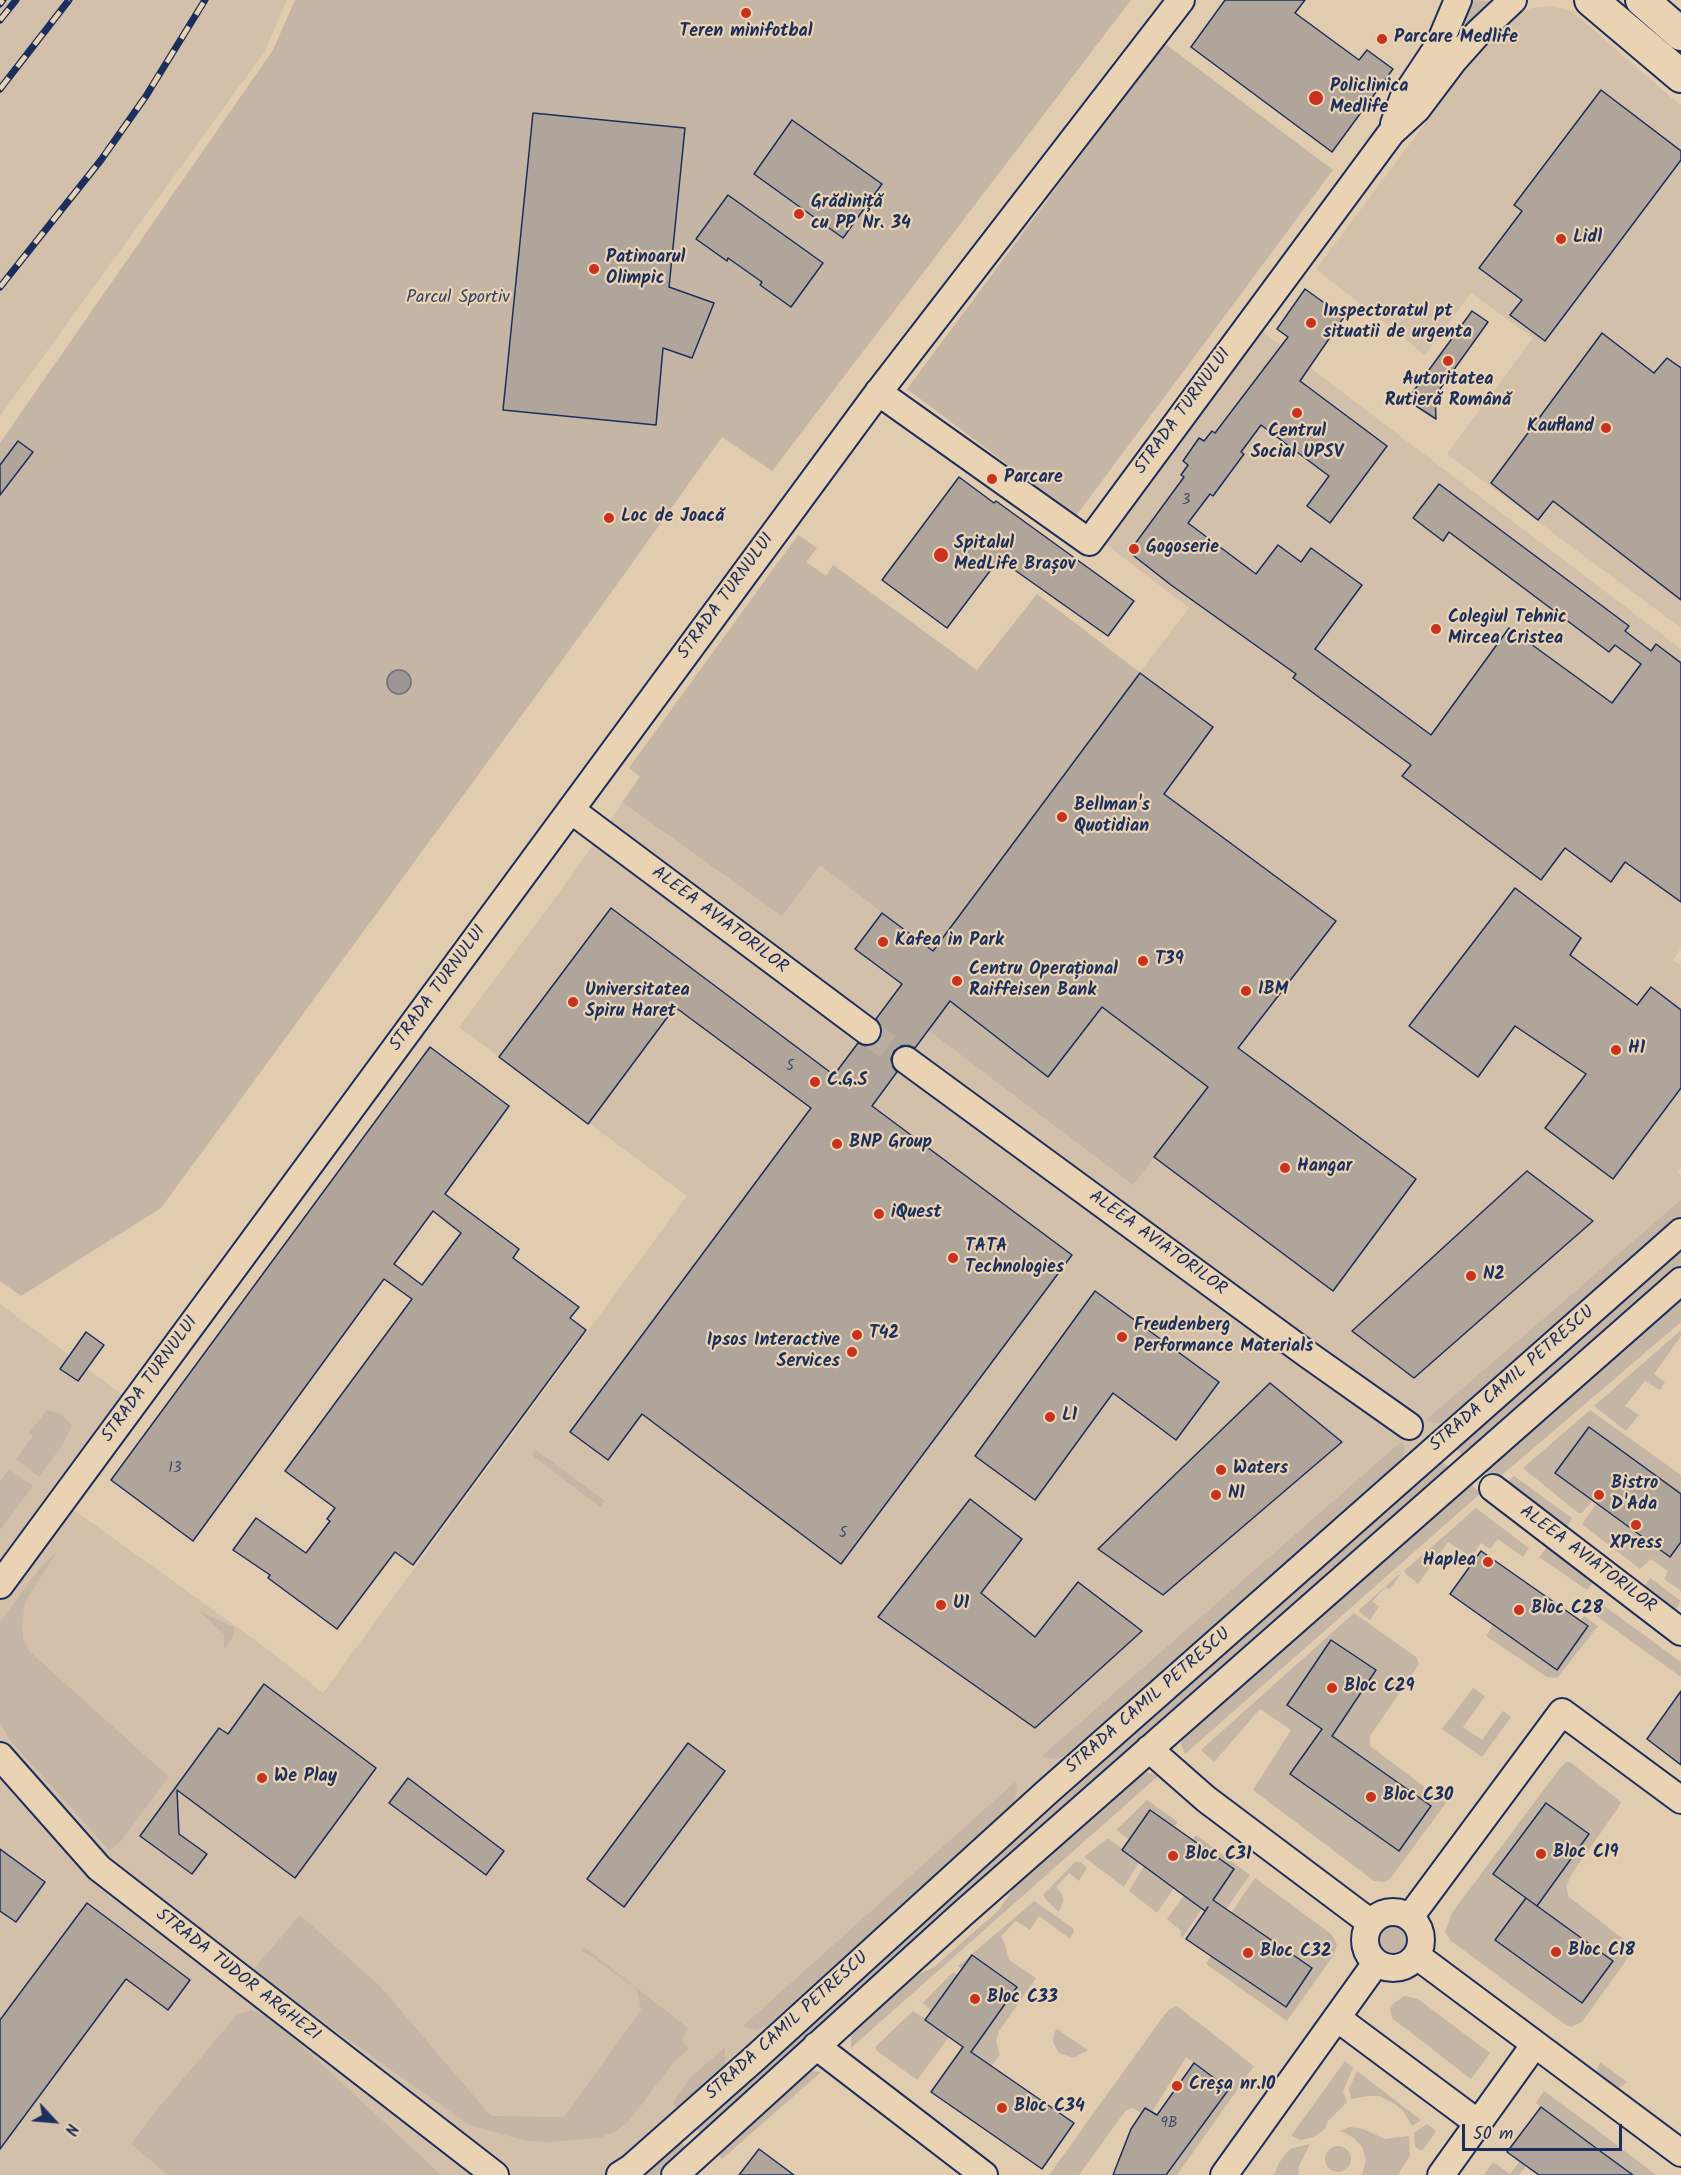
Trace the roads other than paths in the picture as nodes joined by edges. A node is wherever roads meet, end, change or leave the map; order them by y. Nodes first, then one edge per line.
1 (1181, 0) edge
2 (1458, 0) edge
3 (1513, 0) edge
4 (1591, 0) edge
5 (1642, 0) edge
6 (1681, 34) edge
7 (1681, 76) edge
8 (1391, 133) junction
9 (878, 392) junction
10 (571, 810) junction
11 (867, 1031) tunnel mouth
12 (906, 1060) tunnel mouth
13 (1681, 1232) edge
14 (1681, 1281) edge
15 (1409, 1426) dead end
16 (1493, 1488) dead end
17 (0, 1585) edge
18 (1681, 1632) edge
19 (1149, 1749) junction
20 (0, 1756) edge
21 (1681, 1800) edge
22 (1410, 1917) junction
23 (1371, 1923) junction
24 (1417, 1956) junction
25 (1376, 1963) junction
26 (1337, 2018) junction
27 (1535, 2044) junction
28 (816, 2046) junction
29 (1478, 2123) junction
30 (1681, 2153) edge
31 (495, 2175) edge
32 (620, 2175) edge
33 (675, 2175) edge
34 (984, 2175) edge
35 (1224, 2175) edge
36 (1441, 2175) edge

1 - 9 street, STRADA TURNULUI
2 - 8 street, STRADA TURNULUI
3 - 8 street, STRADA TURNULUI
4 - 7 main road
5 - 6 main road
8 - 9 street, STRADA TURNULUI
9 - 10 street, STRADA TURNULUI
10 - 11 street, ALEEA AVIATORILOR
10 - 17 street, STRADA TURNULUI
12 - 15 street, ALEEA AVIATORILOR
13 - 32 street, STRADA CAMIL PETRESCU
14 - 19 street, STRADA CAMIL PETRESCU
16 - 18 street, ALEEA AVIATORILOR
19 - 23 street
19 - 28 street, STRADA CAMIL PETRESCU
20 - 31 street, STRADA TUDOR ARGHEZI
21 - 22 street
22 - 23 street
22 - 24 street
23 - 25 street
24 - 25 street
24 - 27 street
25 - 26 street
26 - 29 street
26 - 35 street
27 - 29 street
27 - 30 street
28 - 33 street, STRADA CAMIL PETRESCU
28 - 34 street
29 - 36 street

